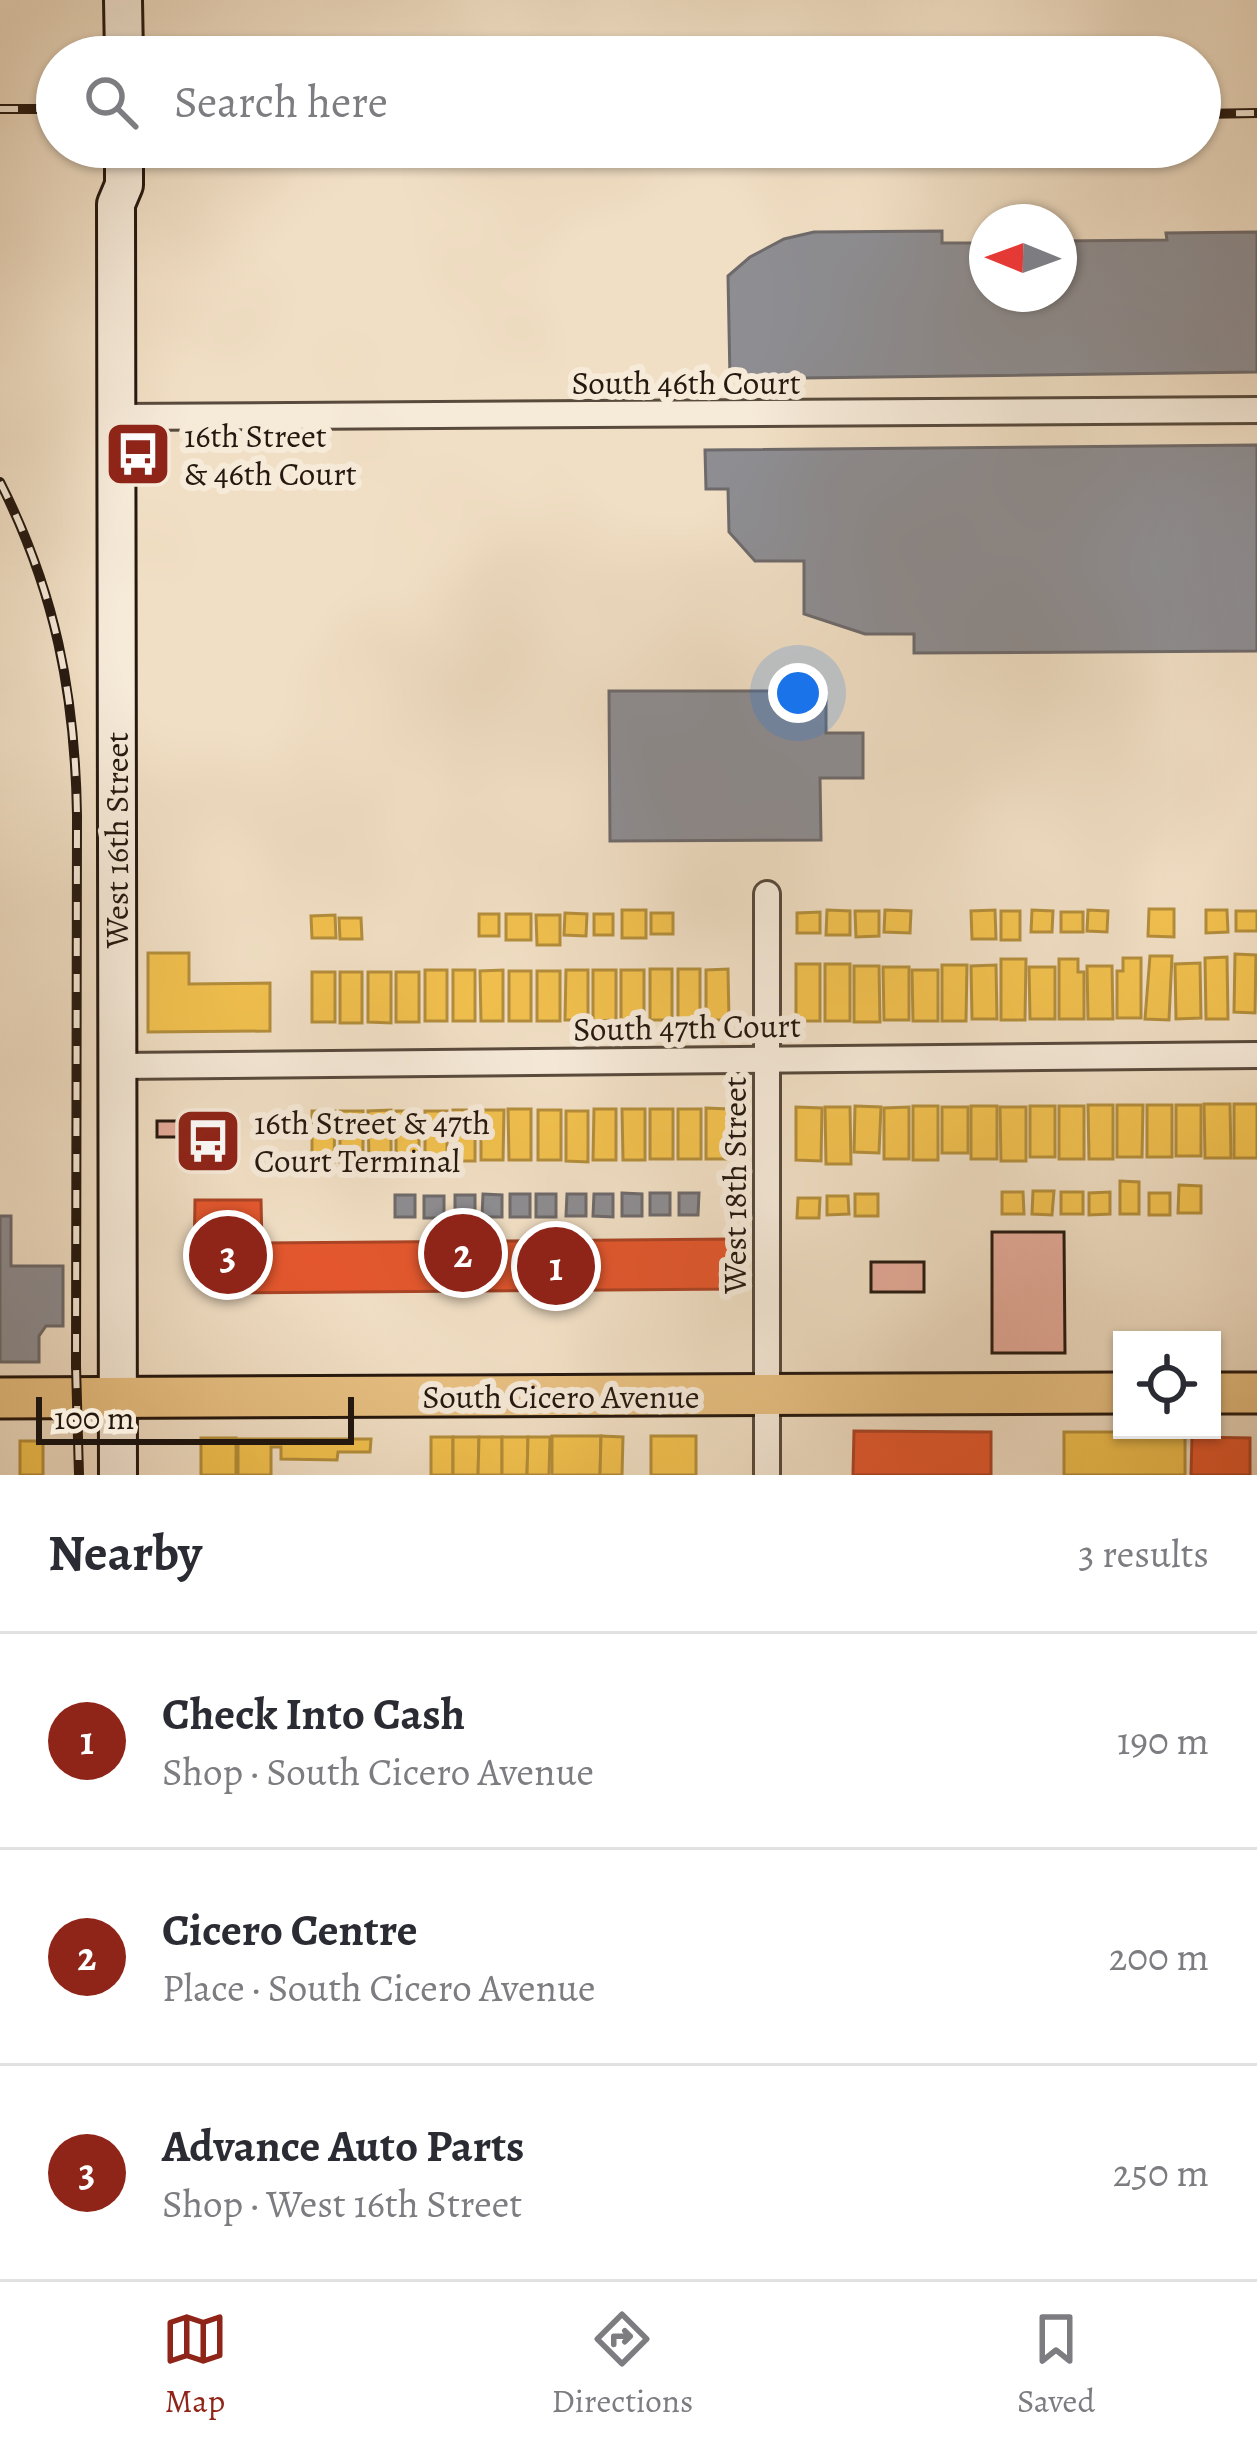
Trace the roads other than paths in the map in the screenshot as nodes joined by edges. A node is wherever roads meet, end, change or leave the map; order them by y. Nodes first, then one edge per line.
1 (105, 0) edge
2 (123, 0) edge
3 (105, 36) edge
4 (124, 36) edge
5 (105, 168) edge
6 (124, 168) edge
7 (116, 204) junction
8 (1257, 410) edge
9 (115, 417) junction
10 (766, 894) dead end
11 (1257, 1055) edge
12 (768, 1060) junction
13 (118, 1066) junction
14 (1113, 1393) edge
15 (1221, 1393) edge
16 (1257, 1393) edge
17 (767, 1395) junction
18 (118, 1397) junction
19 (0, 1398) edge
20 (118, 1475) edge
21 (767, 1475) edge

1 - 3 street
2 - 4 street
5 - 7 street, West 16th Street
6 - 7 street, West 16th Street
7 - 9 street, West 16th Street
8 - 9 street, South 46th Court
9 - 13 street, West 16th Street
10 - 12 street, West 18th Street
11 - 12 street, South 47th Court
12 - 13 street, South 47th Court
12 - 17 street, West 18th Street
13 - 18 street, West 16th Street
14 - 17 main road, South Cicero Avenue
15 - 16 main road
17 - 18 main road, South Cicero Avenue
17 - 21 street, West 18th Street
18 - 19 main road, South Cicero Avenue
18 - 20 street, West 16th Street

